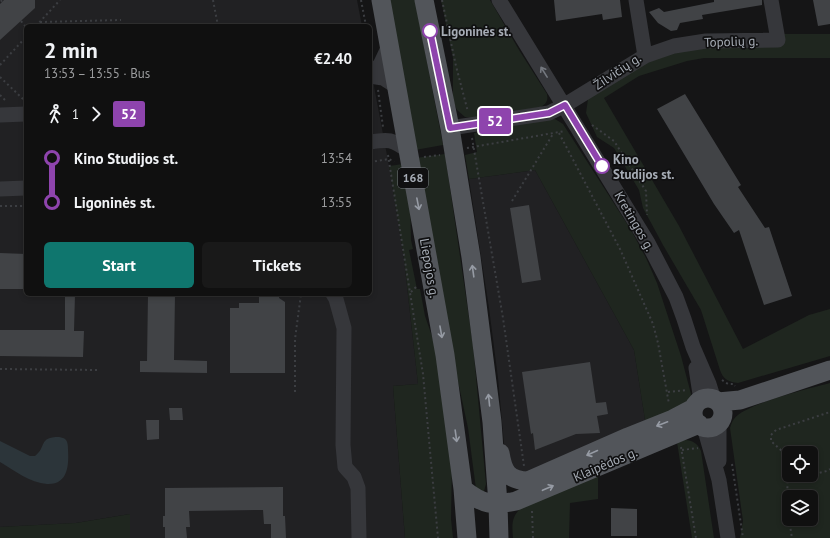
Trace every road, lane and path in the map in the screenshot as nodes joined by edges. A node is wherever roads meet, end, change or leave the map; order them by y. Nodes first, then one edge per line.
1 (60, 0) edge
2 (213, 0) edge
3 (361, 0) edge
4 (381, 0) edge
5 (424, 0) edge
6 (442, 0) edge
7 (500, 0) edge
8 (636, 0) edge
9 (772, 0) edge
10 (121, 20) dead end
11 (21, 21) dead end
12 (40, 22) joint
13 (218, 24) edge
14 (366, 24) edge
15 (24, 25) edge
16 (24, 39) edge
17 (389, 46) junction
18 (645, 56) junction
19 (0, 65) edge
20 (372, 75) edge
21 (0, 76) edge
22 (397, 87) junction
23 (565, 105) junction
24 (24, 108) edge
25 (400, 108) junction
26 (24, 109) edge
27 (0, 115) edge
28 (588, 122) dead end
29 (470, 125) junction
30 (450, 128) junction
31 (553, 134) junction
32 (386, 140) junction
33 (372, 142) edge
34 (473, 147) junction
35 (454, 152) junction
36 (409, 155) junction
37 (389, 159) junction
38 (372, 162) edge
39 (24, 188) edge
40 (0, 189) edge
41 (512, 201) dead end
42 (0, 206) edge
43 (24, 206) edge
44 (648, 220) dead end
45 (404, 250) junction
46 (408, 252) dead end
47 (418, 285) dead end
48 (410, 292) junction
49 (301, 296) edge
50 (334, 296) edge
51 (693, 347) junction
52 (702, 367) junction
53 (0, 369) edge
54 (98, 370) dead end
55 (830, 370) edge
56 (295, 392) dead end
57 (748, 397) junction
58 (709, 412) junction
59 (830, 412) edge
60 (676, 426) junction
61 (493, 439) junction
62 (709, 447) junction
63 (782, 451) edge
64 (731, 460) dead end
65 (830, 469) edge
66 (524, 471) dead end
67 (818, 473) edge
68 (719, 480) junction
69 (463, 489) junction
70 (516, 501) junction
71 (498, 504) junction
72 (790, 526) edge
73 (467, 537) edge
74 (359, 538) edge
75 (438, 538) edge
76 (501, 538) edge
77 (696, 538) edge
78 (728, 538) edge
79 (743, 538) edge
80 (792, 538) edge

1 - 12 path
2 - 13 path
3 - 14 path
4 - 17 main road, Liepojos g. / 168
5 - 30 main road
6 - 29 path
23 -> 7 street, Kretingos g.
8 - 18 street, Žilvičių g.
9 - 18 street, Topolių g.
10 - 12 path
11 - 15 path
16 - 19 path
17 - 20 street
17 - 22 main road, Liepojos g. / 168
18 - 23 street, Žilvičių g.
20 - 22 street
20 - 32 path
21 - 24 path
22 - 25 main road, Liepojos g. / 168
23 - 29 street, Žilvičių g.
23 - 51 street, Kretingos g.
25 - 32 street
25 - 36 main road, Liepojos g. / 168
26 - 27 street
28 - 44 path
29 - 30 street, Žilvičių g.
29 - 34 path
30 - 35 main road
31 - 34 path
31 - 41 path
31 - 60 path
32 - 33 street
32 - 36 street
32 - 37 path
34 - 35 path
34 - 66 path
35 - 36 path
61 -> 35 main road
36 - 37 path
36 -> 69 main road, Liepojos g. / 168
37 - 38 path
37 - 45 path
39 - 40 street
42 - 43 path
45 - 46 path
45 - 48 path
47 - 48 path
48 - 75 path
49 - 56 path
50 - 74 street
51 - 52 street, Kretingos g.
51 - 58 street, Kretingos g.
52 - 57 street
52 - 58 street, Kretingos g.
53 - 54 path
55 - 57 main road
57 - 58 main road
58 - 60 main road
58 - 62 street, Kretingos g.
58 - 68 street, Kretingos g.
59 - 63 path
60 -> 61 main road
60 - 62 street
70 -> 60 main road, Klaipėdos g.
60 - 77 path
61 - 71 main road
62 - 68 street, Kretingos g.
64 - 79 path
65 - 67 path
68 - 78 street, Kretingos g.
69 - 71 main road
69 - 73 main road, Liepojos g. / 168
70 - 71 main road, Klaipėdos g.
70 - 76 main road
71 - 76 main road
72 - 80 path
73 - 76 main road

